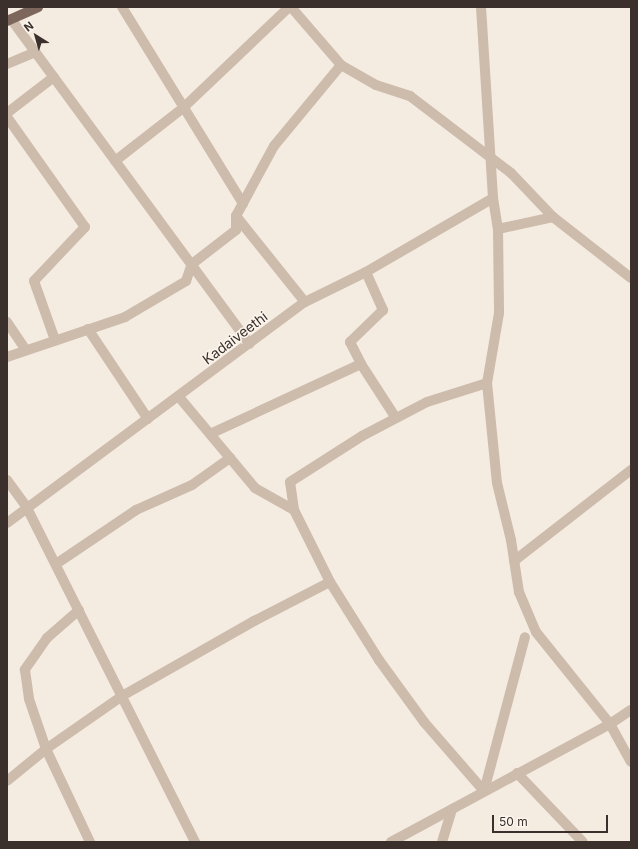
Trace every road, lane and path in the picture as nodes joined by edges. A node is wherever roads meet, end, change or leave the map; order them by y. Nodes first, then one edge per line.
1 (38, 7) edge
2 (122, 7) edge
3 (290, 7) edge
4 (481, 7) edge
5 (9, 20) edge
6 (36, 52) junction
7 (7, 64) edge
8 (341, 65) junction
9 (54, 77) junction
10 (183, 108) junction
11 (7, 113) edge
12 (7, 117) edge
13 (491, 156) junction
14 (115, 161) junction
15 (494, 198) junction
16 (243, 204) junction
17 (236, 216) junction
18 (553, 216) junction
19 (498, 229) junction
20 (192, 264) junction
21 (366, 272) junction
22 (631, 278) edge
23 (306, 302) junction
24 (7, 322) edge
25 (88, 329) junction
26 (55, 340) junction
27 (250, 344) junction
28 (26, 350) junction
29 (7, 357) edge
30 (361, 364) junction
31 (487, 383) junction
32 (179, 397) junction
33 (396, 418) junction
34 (148, 420) junction
35 (210, 434) junction
36 (230, 458) junction
37 (631, 470) edge
38 (7, 480) edge
39 (27, 508) junction
40 (294, 510) junction
41 (7, 523) edge
42 (514, 561) junction
43 (56, 564) junction
44 (330, 582) junction
45 (79, 610) junction
46 (525, 637) dead end
47 (122, 696) junction
48 (631, 710) edge
49 (610, 724) junction
50 (46, 749) junction
51 (631, 762) edge
52 (517, 773) junction
53 (7, 781) edge
54 (484, 791) junction
55 (452, 809) junction
56 (90, 842) edge
57 (195, 842) edge
58 (391, 842) edge
59 (442, 842) edge
60 (583, 842) edge

1 - 5 main road
2 - 10 street
3 - 8 street
3 - 10 street
4 - 13 street
5 - 6 street
6 - 7 street
6 - 9 street
8 - 13 street
8 - 16 street
9 - 11 street
9 - 14 street
10 - 14 street
10 - 16 street
12 - 26 street
13 - 15 street
13 - 18 street
14 - 20 street
15 - 19 street
15 - 21 street, Kadaiveethi
16 - 17 street
17 - 20 street
17 - 23 street
18 - 19 street
18 - 22 street
19 - 31 street
20 - 25 street
20 - 27 street
21 - 23 street, Kadaiveethi
21 - 30 street
23 - 27 street, Kadaiveethi
24 - 28 street
25 - 26 street
25 - 34 street
26 - 28 street
27 - 32 street, Kadaiveethi
28 - 29 street
30 - 33 street
30 - 35 street
31 - 33 street
31 - 42 street
32 - 34 street, Kadaiveethi
32 - 35 street
33 - 40 street
34 - 39 street, Kadaiveethi
35 - 36 street
36 - 40 street
36 - 43 street
37 - 42 street
38 - 39 street
39 - 41 street, Kadaiveethi
39 - 43 street
40 - 44 street
42 - 49 street
43 - 45 street
44 - 47 street
44 - 54 street
45 - 47 street
45 - 50 street
46 - 54 street
47 - 50 street
47 - 57 street
48 - 49 street
49 - 51 street
49 - 52 street
50 - 53 street
50 - 56 street
52 - 54 street
52 - 60 street
54 - 55 street
55 - 58 street
55 - 59 street

